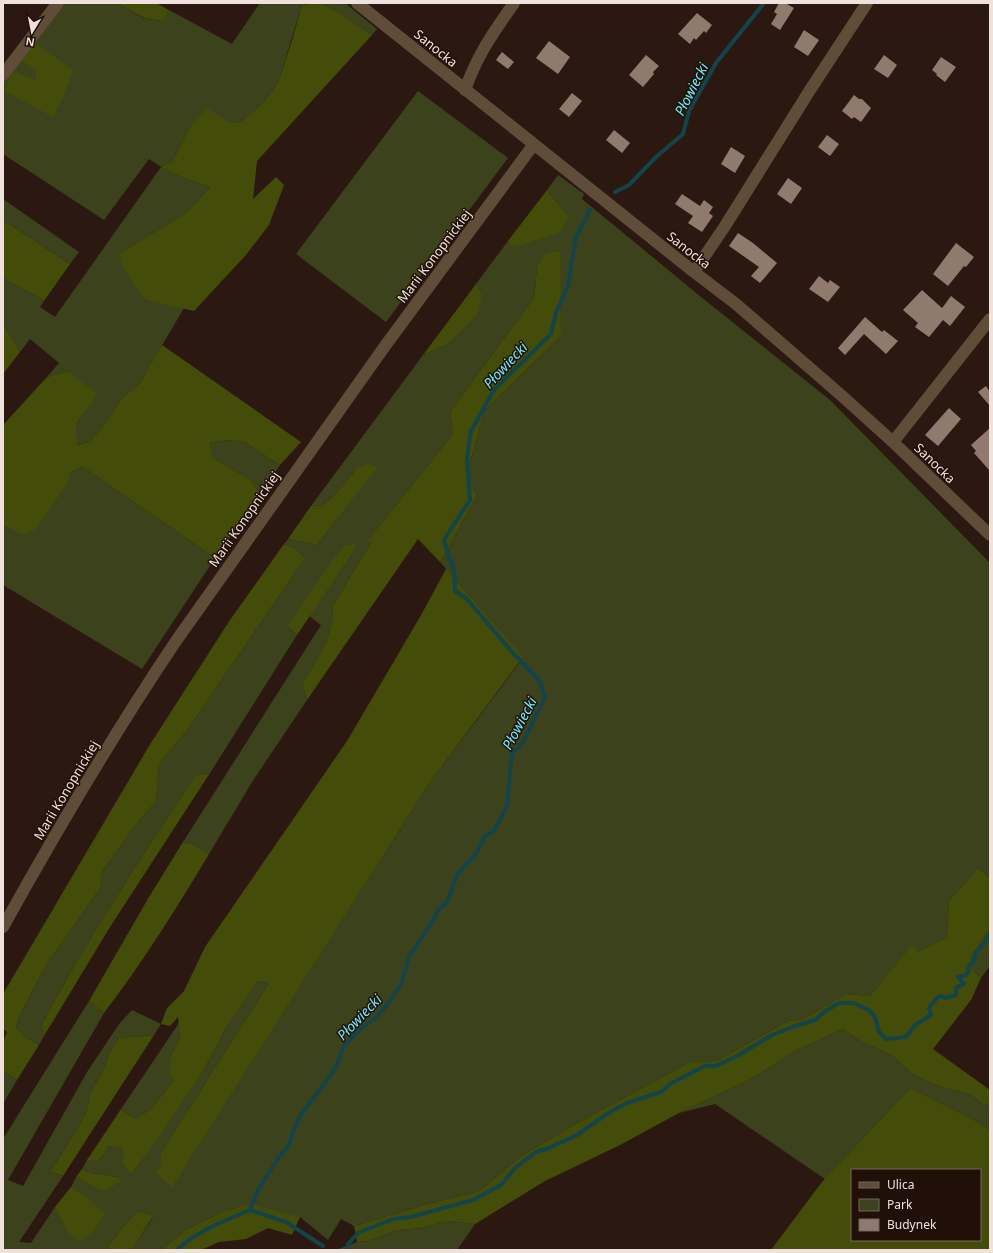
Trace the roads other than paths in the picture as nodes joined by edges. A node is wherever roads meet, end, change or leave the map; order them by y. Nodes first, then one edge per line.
1 (58, 3) edge
2 (514, 3) edge
3 (867, 3) edge
4 (360, 4) edge
5 (3, 75) edge
6 (465, 90) junction
7 (534, 144) junction
8 (694, 272) junction
9 (990, 319) edge
10 (893, 442) junction
11 (990, 535) edge
12 (3, 927) edge

1 - 5 street
2 - 6 street
3 - 8 street
4 - 6 street, Sanocka
6 - 7 street, Sanocka
7 - 8 street, Sanocka
7 - 12 street, Marii Konopnickiej
8 - 10 street, Sanocka
9 - 10 street
10 - 11 street, Sanocka

